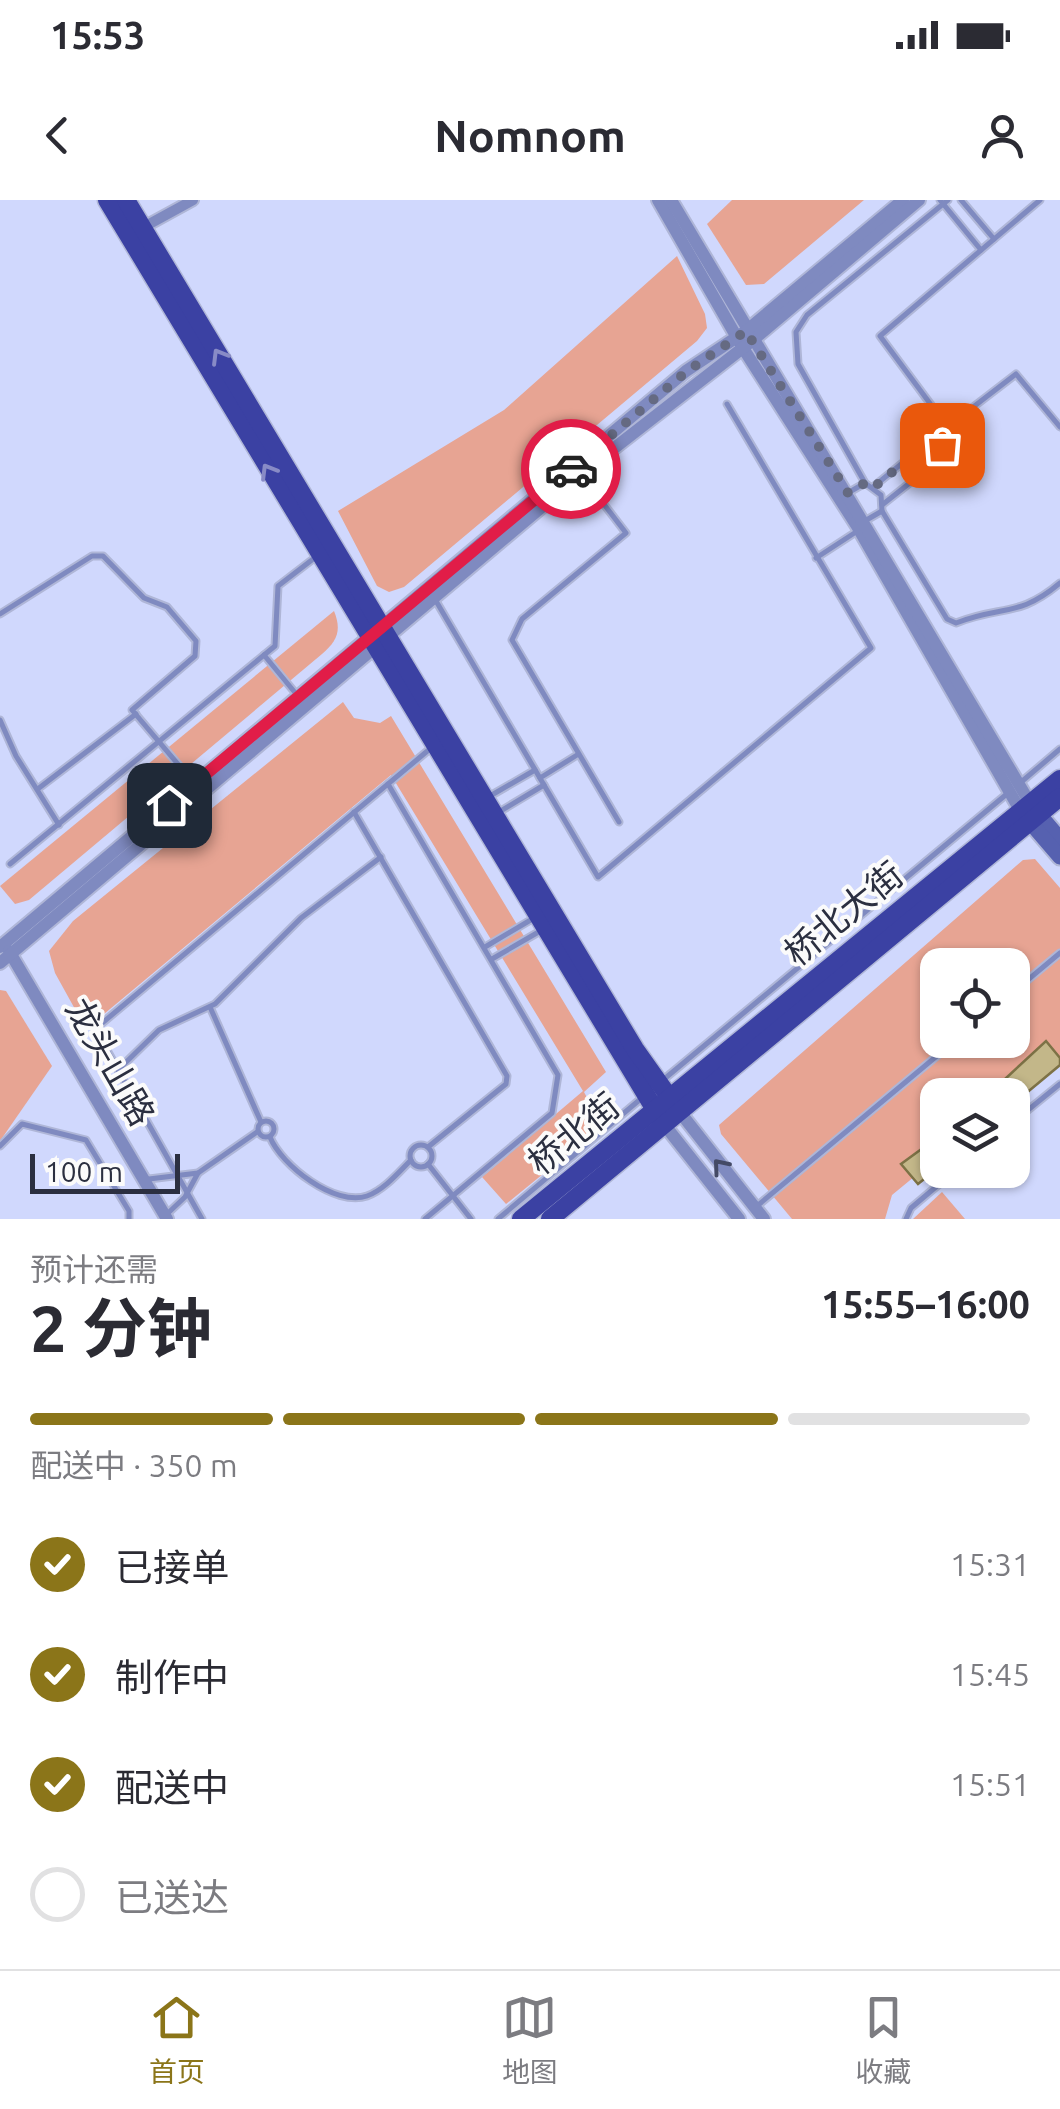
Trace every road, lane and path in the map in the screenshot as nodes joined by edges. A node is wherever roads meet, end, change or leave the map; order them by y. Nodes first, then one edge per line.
1 (107, 200) edge
2 (126, 200) edge
3 (193, 200) edge
4 (658, 200) edge
5 (671, 200) edge
6 (903, 200) edge
7 (919, 200) edge
8 (961, 200) edge
9 (1040, 200) edge
10 (943, 201) edge
11 (142, 228) junction
12 (994, 239) junction
13 (981, 250) junction
14 (745, 339) junction
15 (727, 404) dead end
16 (955, 422) junction
17 (946, 425) junction
18 (1060, 427) edge
19 (941, 432) junction
20 (950, 451) junction
21 (582, 474) junction
22 (865, 483) junction
23 (873, 488) junction
24 (844, 495) junction
25 (882, 508) junction
26 (860, 526) junction
27 (318, 554) junction
28 (816, 558) junction
29 (1060, 583) edge
30 (434, 599) junction
31 (0, 614) edge
32 (378, 638) junction
33 (264, 655) junction
34 (298, 697) junction
35 (136, 714) junction
36 (0, 720) edge
37 (159, 742) junction
38 (434, 746) junction
39 (1060, 749) edge
40 (577, 755) junction
41 (535, 770) junction
42 (1060, 779) edge
43 (542, 782) junction
44 (194, 784) junction
45 (388, 784) junction
46 (1015, 787) junction
47 (39, 788) junction
48 (1060, 797) edge
49 (489, 807) junction
50 (354, 812) junction
51 (1030, 812) junction
52 (618, 822) dead end
53 (58, 824) junction
54 (1060, 840) edge
55 (381, 856) junction
56 (1060, 857) edge
57 (10, 864) dead end
58 (540, 923) junction
59 (485, 947) junction
60 (3, 949) edge
61 (1060, 953) edge
62 (492, 959) junction
63 (1030, 978) edge
64 (210, 1007) junction
65 (936, 1058) edge
66 (118, 1070) junction
67 (1060, 1084) edge
68 (661, 1104) junction
69 (1030, 1109) edge
70 (261, 1122) junction
71 (258, 1132) junction
72 (270, 1136) junction
73 (0, 1146) edge
74 (428, 1147) junction
75 (411, 1160) junction
76 (428, 1164) junction
77 (198, 1172) junction
78 (176, 1174) junction
79 (144, 1180) junction
80 (935, 1188) edge
81 (186, 1193) junction
82 (453, 1196) junction
83 (760, 1214) edge
84 (166, 1217) edge
85 (129, 1219) edge
86 (202, 1219) edge
87 (426, 1219) edge
88 (471, 1219) edge
89 (498, 1219) edge
90 (520, 1219) edge
91 (550, 1219) edge
92 (738, 1219) edge
93 (906, 1219) edge

27 -> 1 main road
2 - 11 main road
3 - 11 street
4 - 14 street
5 - 14 street
6 - 14 street
7 - 14 street
8 - 12 lane
9 - 12 lane
10 - 13 lane
10 - 22 lane
32 -> 11 main road
12 - 13 lane
13 - 17 lane
14 - 21 street
14 - 24 street
14 - 32 street
15 - 28 lane
16 - 17 lane
16 - 18 lane
16 - 20 lane
17 - 19 lane
19 - 20 lane
19 - 23 lane
20 - 25 lane
21 - 30 street
21 - 40 lane
22 - 23 lane
22 - 24 lane
23 - 25 lane
24 - 26 street
25 - 26 lane
25 - 29 lane
26 - 28 lane
26 - 46 street
27 - 32 main road
27 - 33 lane
28 - 43 lane
30 - 32 street
30 - 41 lane
31 - 35 lane
32 - 34 street
32 - 38 main road
32 - 49 main road
32 - 60 street
33 - 34 lane
33 - 37 lane
34 - 44 street
35 - 37 lane
35 - 47 lane
36 - 47 lane
37 - 44 lane
37 - 53 lane
38 - 45 lane
38 - 58 main road
39 - 46 lane
40 - 43 lane
40 - 52 lane
41 - 43 lane
41 - 49 lane
42 - 51 main road, 桥北大街
43 - 49 lane
44 - 60 street
45 - 50 lane
45 - 59 lane
46 - 51 street
46 - 68 lane
47 - 53 lane
48 - 51 main road, 桥北大街
49 - 68 main road
50 - 55 lane
50 - 66 lane
51 - 54 main road
51 - 56 main road
51 - 68 main road, 桥北大街
53 - 57 lane
55 - 64 lane
55 - 74 lane
58 - 59 lane
58 - 62 lane
58 - 68 main road
59 - 62 lane
60 - 79 street, 龙头山路
61 - 63 lane
62 - 82 lane
64 - 66 lane
64 - 70 lane
65 - 83 lane
66 - 78 lane
67 - 69 lane
83 -> 68 street
68 - 89 lane
68 - 90 main road, 桥北街
68 - 91 main road, 桥北街
68 - 92 street
70 - 71 lane
70 - 72 lane
71 - 72 lane
71 - 77 lane
72 - 75 lane
73 - 85 lane
74 - 75 lane
74 - 76 lane
75 - 76 lane
76 - 82 lane
77 - 78 lane
77 - 81 lane
78 - 79 lane
78 - 81 lane
79 - 84 street, 龙头山路
80 - 93 lane
81 - 84 lane
81 - 86 lane
82 - 87 lane
82 - 88 lane

